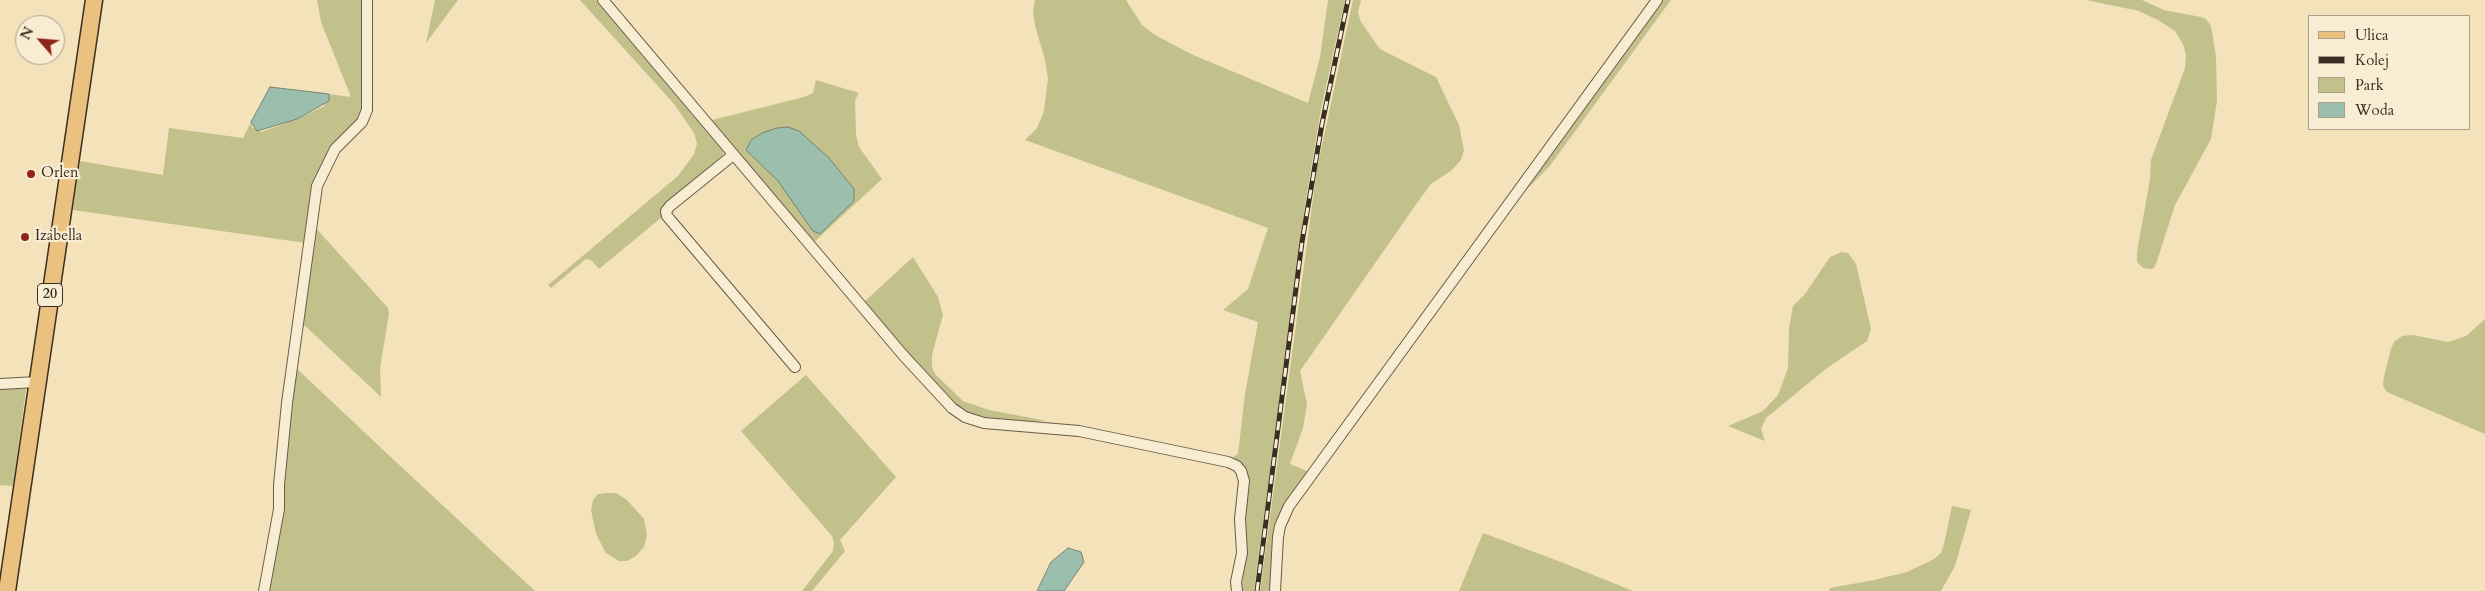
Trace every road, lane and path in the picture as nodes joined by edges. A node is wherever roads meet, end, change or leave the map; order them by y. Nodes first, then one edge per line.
1 (94, 0) edge
2 (367, 0) edge
3 (603, 0) edge
4 (1657, 0) edge
5 (733, 154) junction
6 (795, 367) dead end
7 (37, 382) junction
8 (0, 384) edge
9 (1235, 588) edge
10 (7, 591) edge
11 (264, 591) edge
12 (1275, 591) edge

1 - 7 main road, 20
2 - 11 street
3 - 5 street
4 - 12 street
5 - 6 street
5 - 9 street
7 - 8 street
7 - 10 main road, 20

